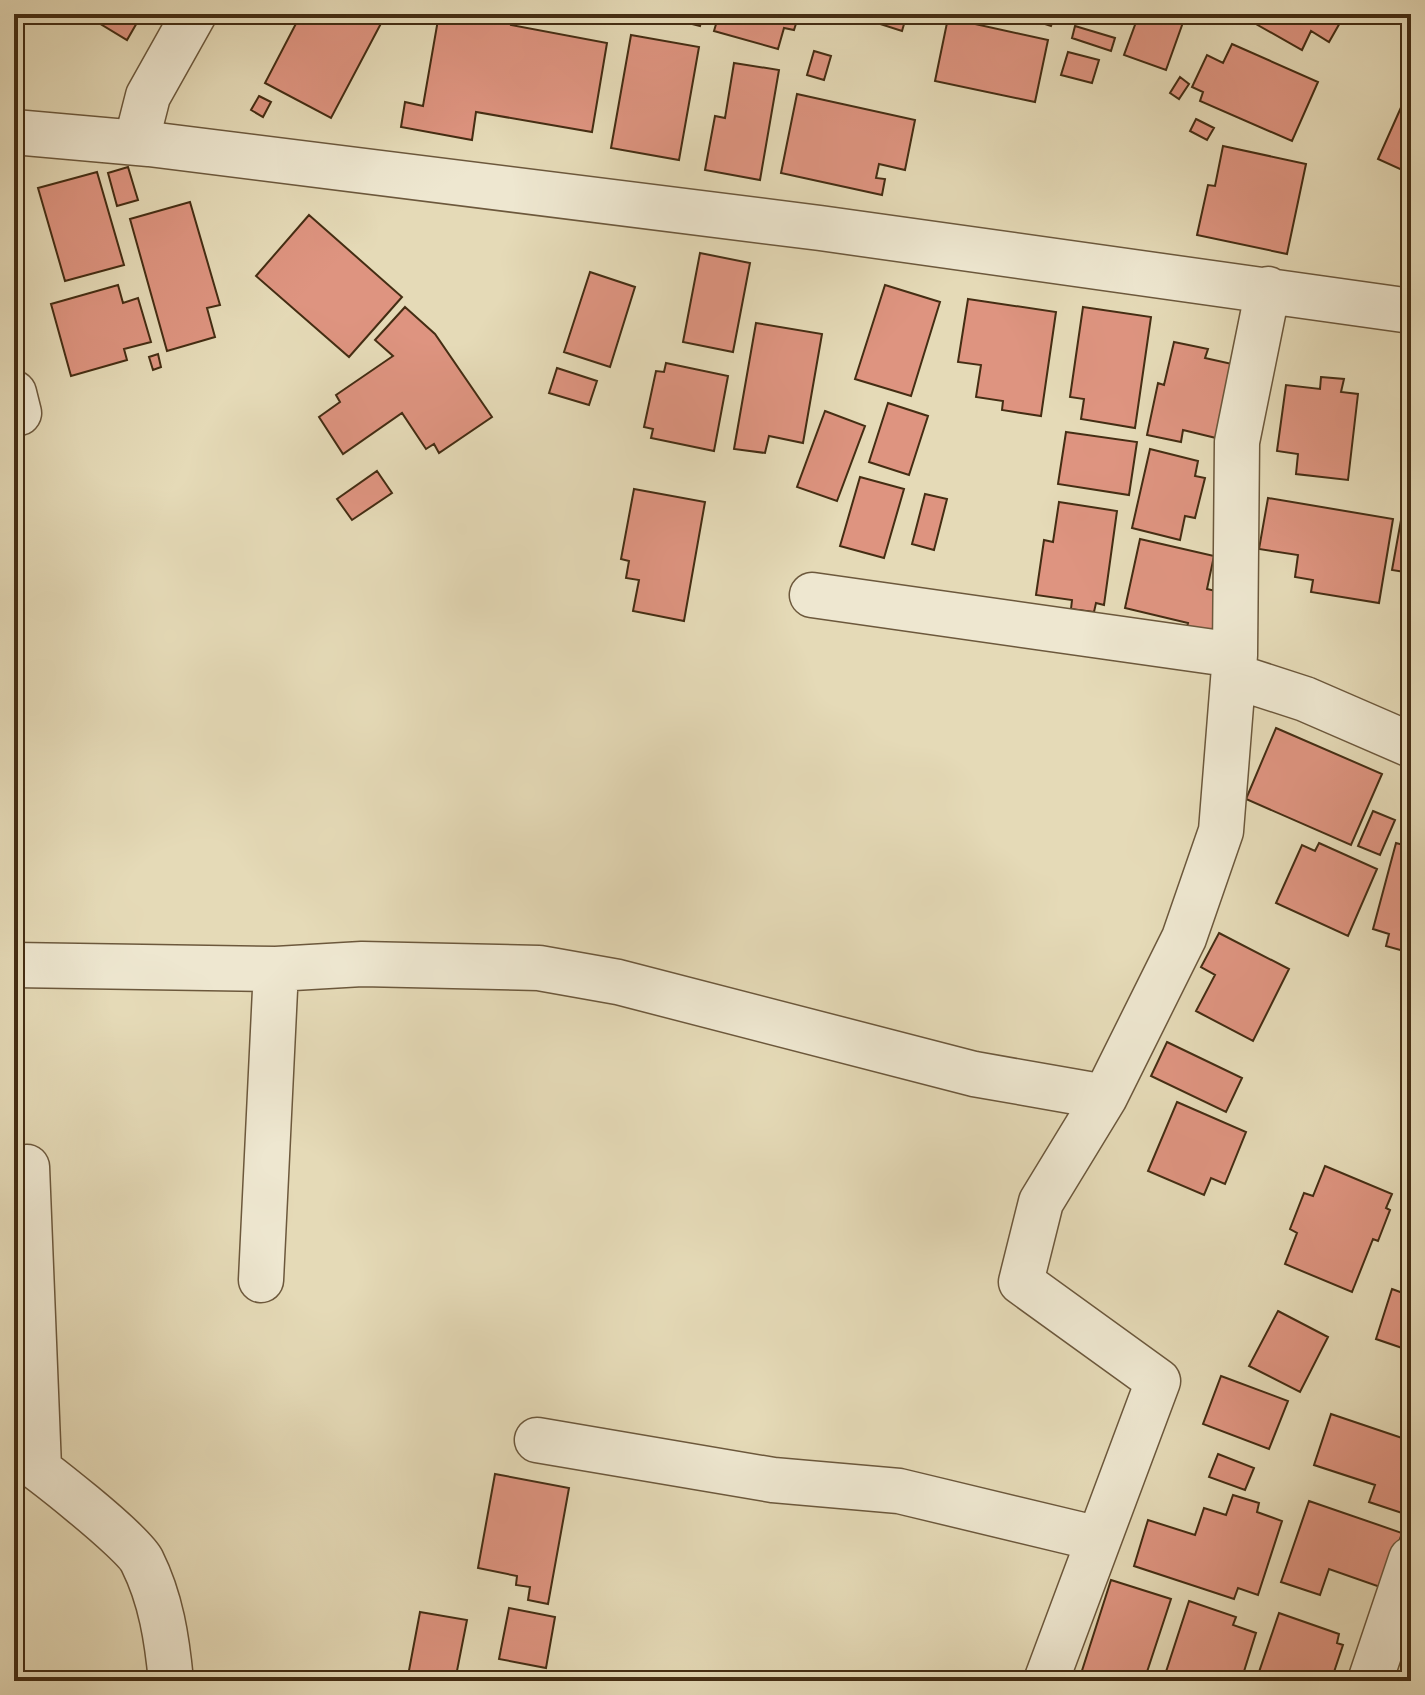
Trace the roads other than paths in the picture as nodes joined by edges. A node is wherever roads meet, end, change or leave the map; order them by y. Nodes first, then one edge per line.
1 (194, 14) edge
2 (14, 132) edge
3 (136, 143) junction
4 (1268, 289) junction
5 (1411, 311) edge
6 (812, 595) dead end
7 (1234, 665) junction
8 (1411, 745) edge
9 (14, 965) edge
10 (276, 969) junction
11 (1105, 1097) junction
12 (27, 1167) dead end
13 (261, 1280) dead end
14 (537, 1440) dead end
15 (26, 1460) edge
16 (1099, 1539) junction
17 (1411, 1559) edge
18 (171, 1681) edge
19 (1046, 1681) edge
20 (1370, 1681) edge

1 - 3 street
2 - 3 street
3 - 4 street
4 - 5 street
4 - 7 street
6 - 7 street
7 - 8 street
7 - 11 street
9 - 10 street
10 - 11 street
10 - 13 street
11 - 16 street
12 - 15 street
14 - 16 street
15 - 18 street
16 - 19 street
17 - 20 street

